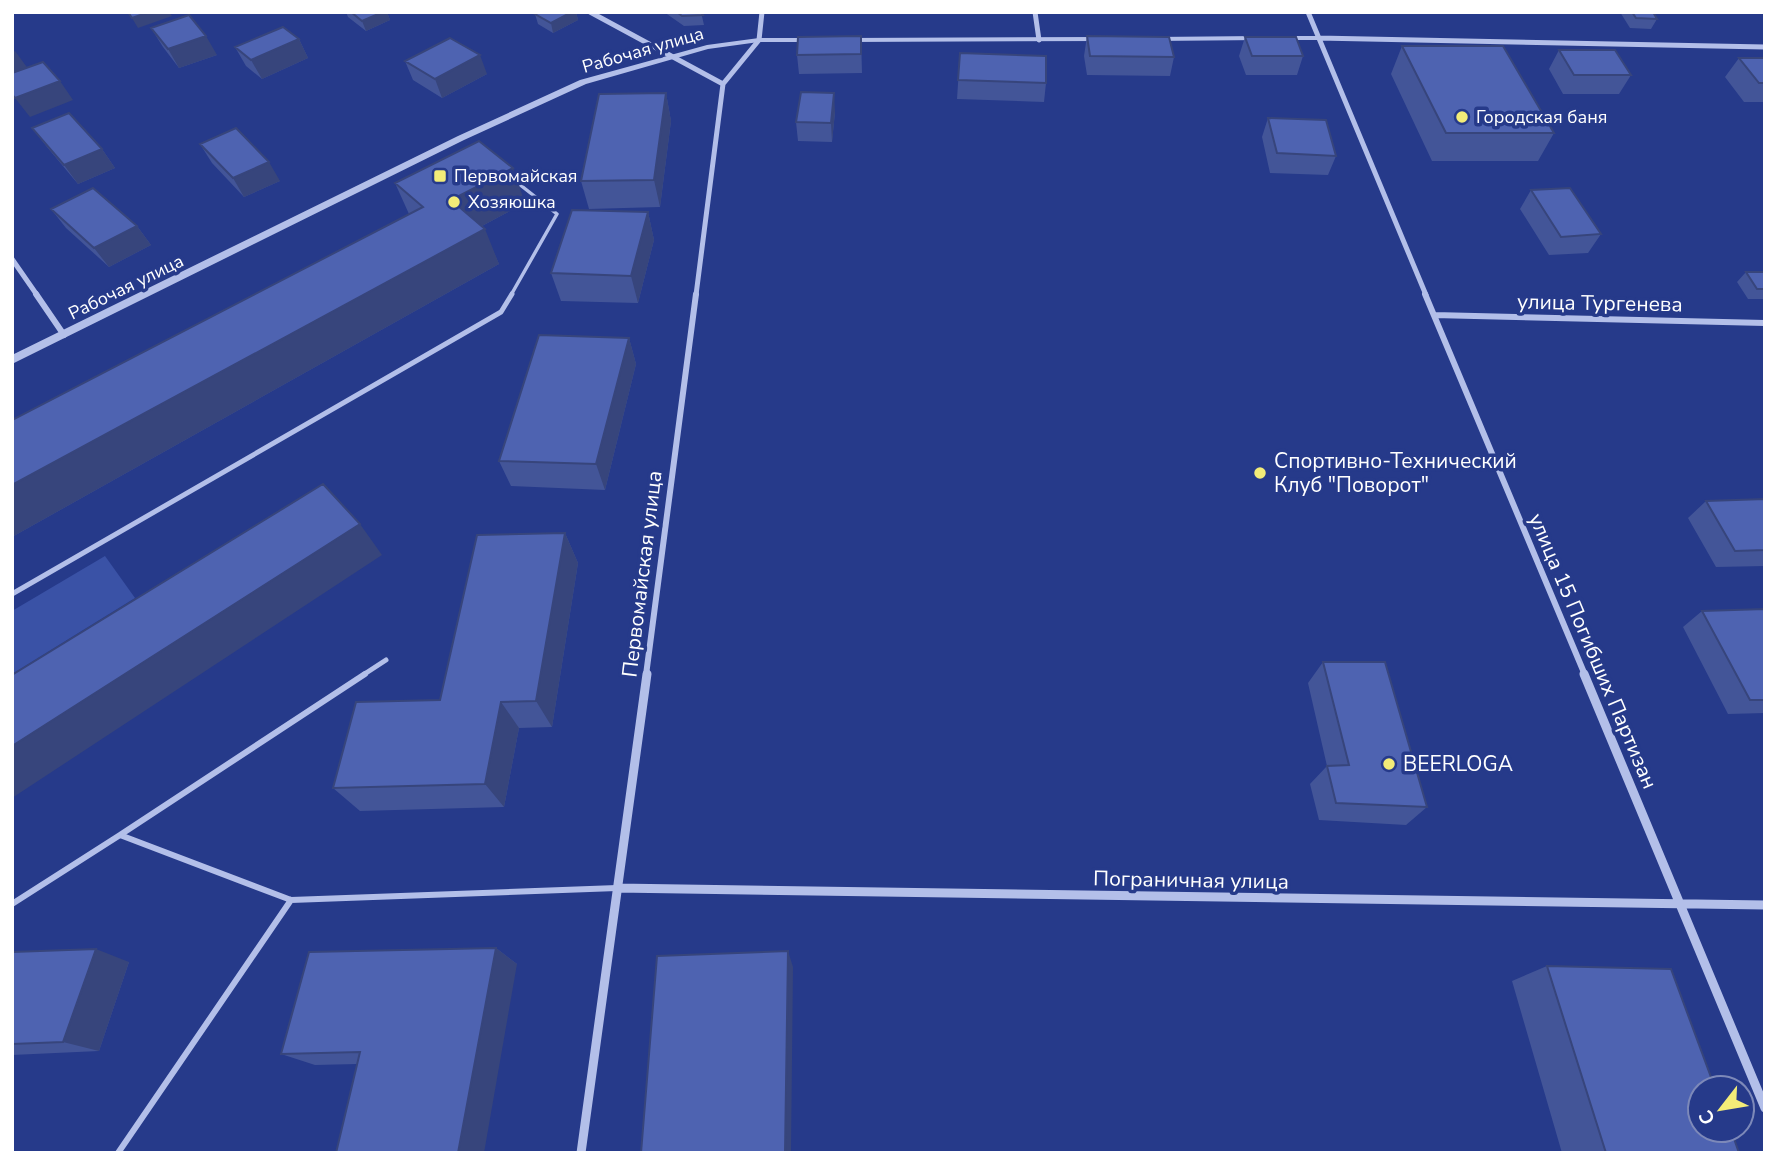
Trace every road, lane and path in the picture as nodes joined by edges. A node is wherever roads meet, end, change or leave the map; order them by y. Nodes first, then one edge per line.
1 (590, 12) edge
2 (762, 12) edge
3 (1035, 12) edge
4 (1308, 12) edge
5 (1318, 38) junction
6 (1109, 39) edge
7 (1137, 39) edge
8 (759, 40) junction
9 (826, 40) edge
10 (839, 40) edge
11 (1039, 40) junction
12 (1765, 47) edge
13 (672, 55) junction
14 (723, 84) junction
15 (461, 138) junction
16 (471, 147) edge
17 (504, 172) edge
18 (12, 259) edge
19 (1434, 315) junction
20 (1765, 323) edge
21 (64, 335) junction
22 (12, 360) edge
23 (12, 594) edge
24 (386, 660) dead end
25 (120, 835) junction
26 (617, 888) junction
27 (291, 900) junction
28 (12, 904) edge
29 (1680, 905) junction
30 (1765, 905) edge
31 (1765, 1108) edge
32 (118, 1153) edge
33 (581, 1153) edge

1 - 13 street
2 - 8 street
3 - 11 street
4 - 5 street, улица 15 Погибших Партизан
5 - 7 street
5 - 12 street
5 - 19 street, улица 15 Погибших Партизан
6 - 11 street
8 - 9 street, Рабочая улица
8 - 13 street, Рабочая улица
8 - 14 street
10 - 11 street
13 - 14 street
13 - 15 street, Рабочая улица
14 - 26 street, Первомайская улица
15 - 16 lane
15 - 21 street, Рабочая улица
17 - 23 lane
18 - 21 street
19 - 20 street, улица Тургенева
19 - 29 street, улица 15 Погибших Партизан
21 - 22 street, Рабочая улица
24 - 25 lane
25 - 27 lane
25 - 28 lane
26 - 27 lane
26 - 29 street, Пограничная улица
26 - 33 street, Первомайская улица
27 - 32 lane
29 - 30 street, Пограничная улица
29 - 31 street, улица 15 Погибших Партизан

